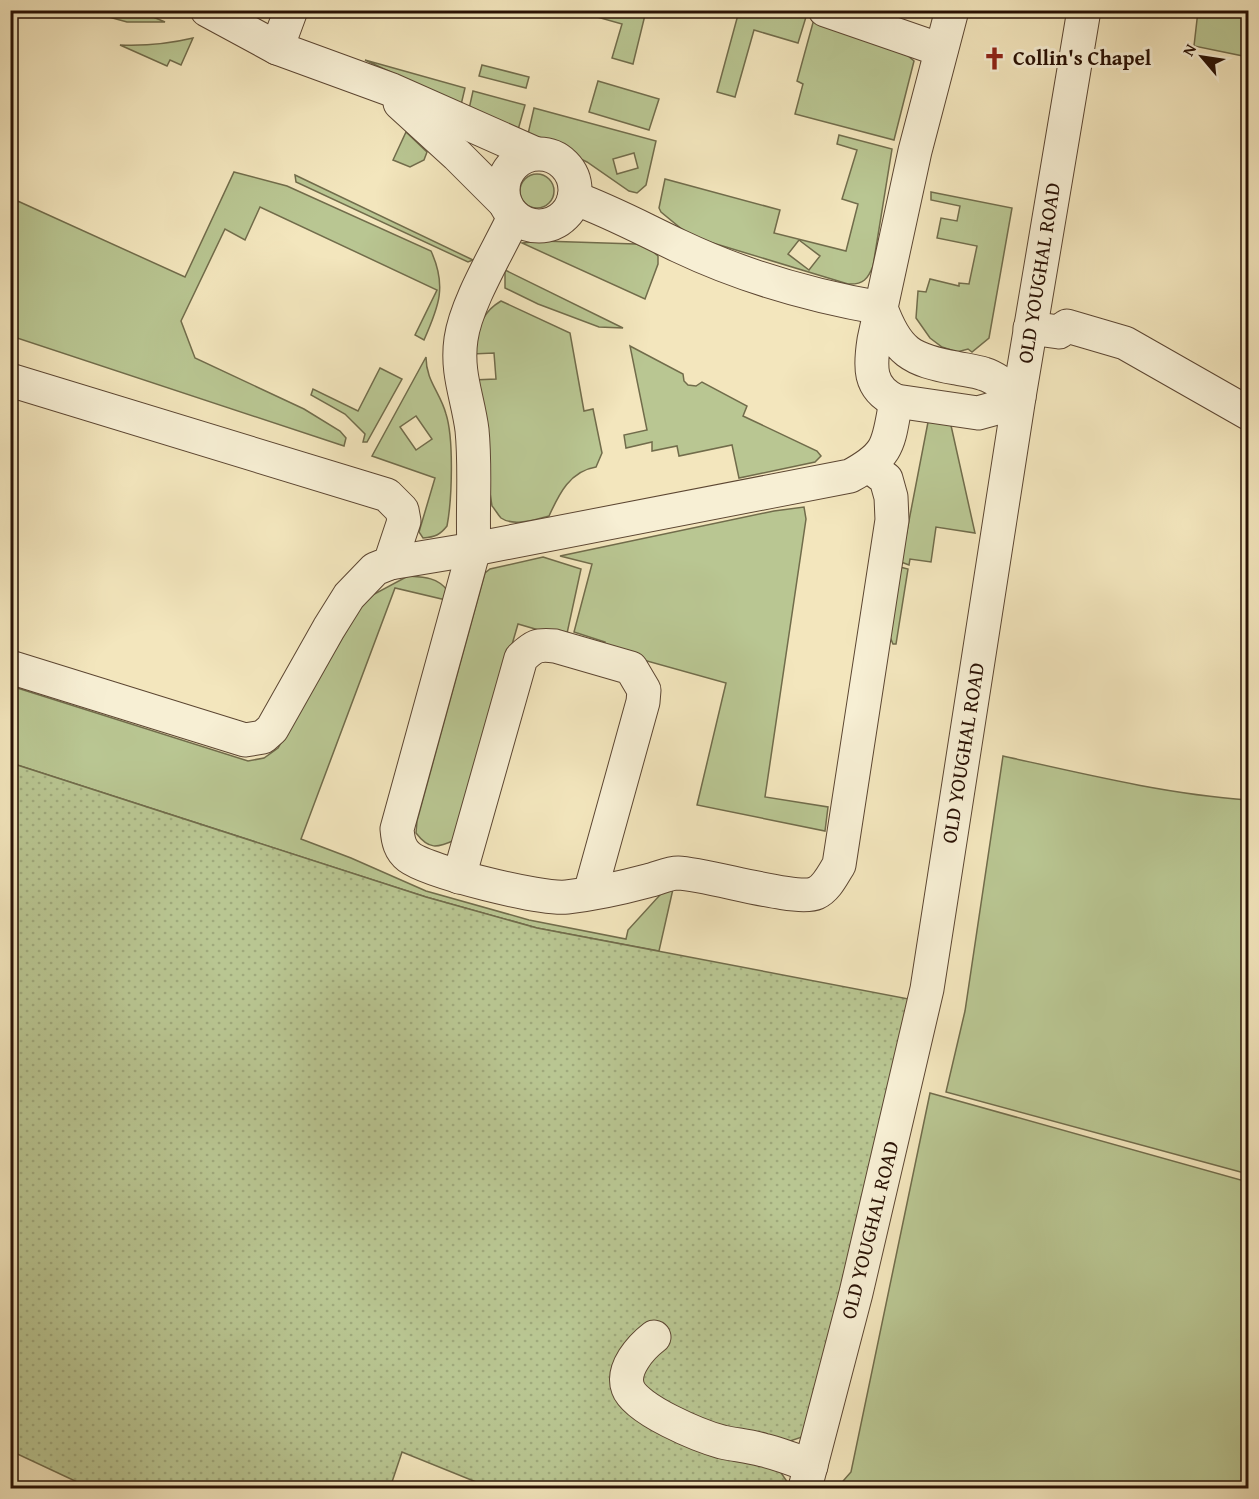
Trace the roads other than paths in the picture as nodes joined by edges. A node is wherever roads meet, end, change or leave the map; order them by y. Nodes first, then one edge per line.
1 (207, 10) edge
2 (291, 10) edge
3 (825, 10) edge
4 (952, 10) edge
5 (1084, 10) edge
6 (277, 48) junction
7 (941, 50) junction
8 (392, 90) junction
9 (534, 153) junction
10 (574, 198) junction
11 (510, 210) junction
12 (881, 308) junction
13 (1030, 328) junction
14 (905, 350) junction
15 (10, 380) edge
16 (1019, 397) junction
17 (905, 402) junction
18 (1248, 413) edge
19 (869, 466) junction
20 (474, 549) junction
21 (390, 563) junction
22 (10, 667) edge
23 (459, 877) junction
24 (590, 894) junction
25 (654, 1337) dead end
26 (808, 1477) edge

1 - 6 street
2 - 6 street
3 - 7 street
4 - 7 street
5 - 13 street, OLD YOUGHAL ROAD
6 - 8 street
7 - 12 street
8 - 9 street
8 - 11 street
9 - 10 street
9 - 11 street
10 - 11 street
10 - 12 street
11 - 20 street
12 - 14 street
12 - 17 street
13 - 16 street, OLD YOUGHAL ROAD
13 - 18 street
14 - 16 street
14 - 17 street
15 - 21 street
16 - 17 street
16 - 26 street, OLD YOUGHAL ROAD
17 - 19 street
19 - 20 street
19 - 24 street
20 - 21 street
20 - 23 street
21 - 22 street
23 - 24 street
23 - 24 street
25 - 26 street

